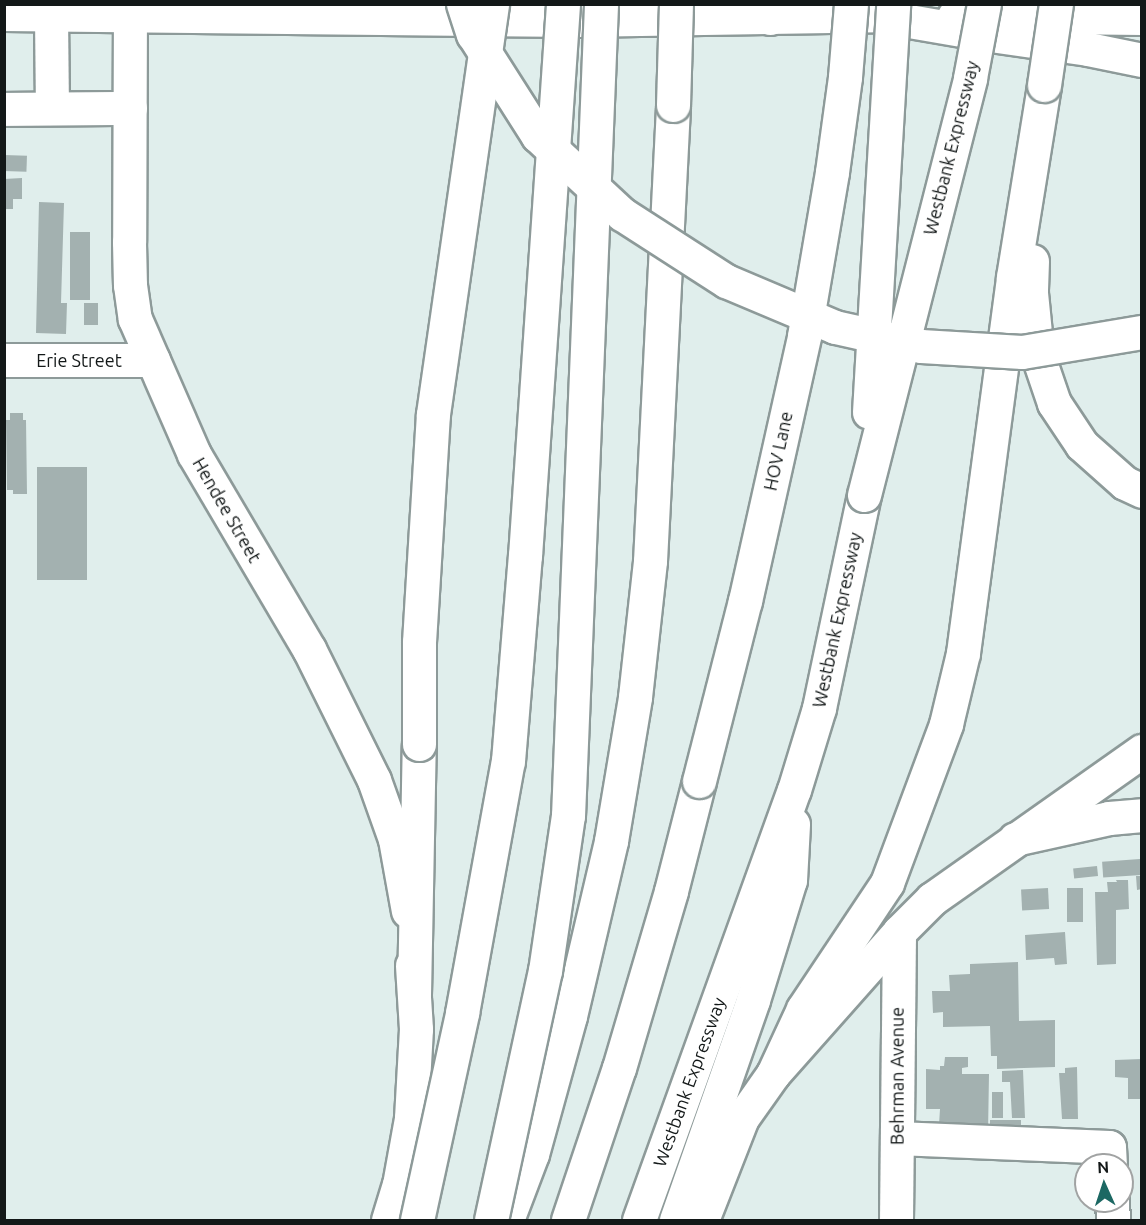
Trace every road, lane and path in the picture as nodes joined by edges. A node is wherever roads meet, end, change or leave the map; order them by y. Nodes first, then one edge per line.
1 (463, 4) edge
2 (492, 4) edge
3 (563, 4) edge
4 (601, 4) edge
5 (676, 4) edge
6 (984, 4) edge
7 (1056, 4) edge
8 (872, 8) edge
9 (130, 10) edge
10 (770, 11) edge
11 (4, 14) edge
12 (51, 15) junction
13 (1142, 18) edge
14 (1142, 60) edge
15 (52, 108) junction
16 (130, 108) junction
17 (4, 109) edge
18 (1028, 191) junction
19 (1142, 332) edge
20 (4, 360) edge
21 (153, 360) junction
22 (1142, 491) edge
23 (864, 495) junction
24 (1142, 751) edge
25 (794, 790) junction
26 (1142, 815) edge
27 (1014, 840) junction
28 (898, 932) junction
29 (414, 994) junction
30 (773, 1074) junction
31 (897, 1138) junction
32 (1109, 1153) edge
33 (388, 1221) edge
34 (417, 1221) edge
35 (491, 1221) edge
36 (507, 1221) edge
37 (568, 1221) edge
38 (639, 1221) edge
39 (676, 1221) edge
40 (702, 1221) edge
41 (896, 1221) edge

1 - 19 main road, bridge
2 - 29 main road, bridge
3 - 34 main road, bridge
4 - 35 main road, bridge
5 - 36 main road, bridge
6 - 23 main road, Westbank Expressway, bridge
7 - 18 main road, bridge
8 - 10 main road
8 - 13 main road
8 - 14 main road
8 - 23 main road, bridge
8 - 37 main road, HOV Lane, bridge
9 - 10 main road
9 - 12 main road
9 - 16 main road, Hendee Street
11 - 12 main road
12 - 15 main road
15 - 16 main road
15 - 17 main road
16 - 21 main road, Hendee Street
18 - 22 main road
18 - 30 main road
20 - 21 main road, Erie Street
21 - 29 main road, Hendee Street
23 - 25 main road, Westbank Expressway
24 - 27 main road
25 - 38 main road, Westbank Expressway
25 - 39 main road
26 - 27 main road
27 - 28 main road
28 - 30 main road
28 - 31 main road, Behrman Avenue
29 - 33 main road
30 - 40 main road
31 - 32 main road
31 - 41 main road, Behrman Avenue

